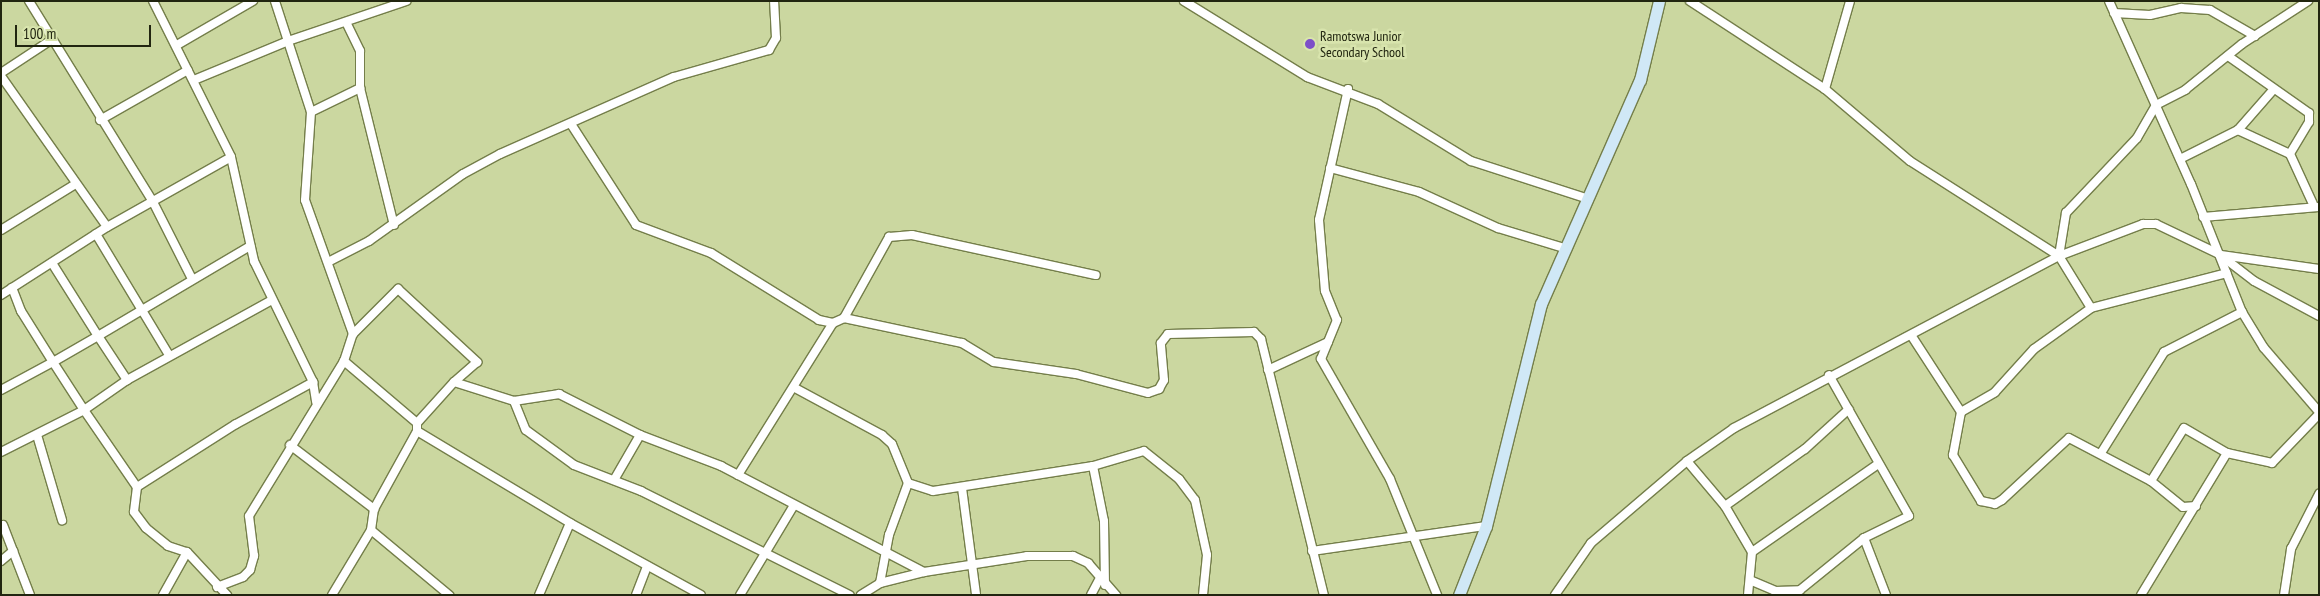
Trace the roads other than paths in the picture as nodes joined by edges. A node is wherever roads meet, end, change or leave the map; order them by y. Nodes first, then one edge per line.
1 (29, 1) edge
2 (153, 1) edge
3 (253, 1) edge
4 (275, 1) edge
5 (406, 1) edge
6 (774, 1) edge
7 (1184, 1) edge
8 (1659, 1) edge
9 (1690, 1) edge
10 (1850, 1) edge
11 (2109, 1) edge
12 (2308, 1) edge
13 (2114, 13) junction
14 (346, 22) junction
15 (2255, 36) junction
16 (51, 40) junction
17 (288, 41) junction
18 (177, 45) junction
19 (2228, 56) junction
20 (188, 70) junction
21 (1, 74) edge
22 (194, 80) junction
23 (360, 88) junction
24 (1825, 89) junction
25 (1348, 90) junction
26 (2273, 90) junction
27 (2156, 105) junction
28 (311, 112) junction
29 (100, 120) junction
30 (571, 124) junction
31 (2238, 130) junction
32 (2290, 154) junction
33 (231, 157) junction
34 (2180, 159) junction
35 (1330, 168) junction
36 (74, 185) junction
37 (1589, 199) junction
38 (152, 200) junction
39 (2316, 206) edge
40 (2203, 217) junction
41 (394, 225) junction
42 (107, 227) junction
43 (1, 230) edge
44 (96, 234) junction
45 (250, 246) junction
46 (1567, 249) junction
47 (2219, 254) junction
48 (2059, 256) junction
49 (328, 262) junction
50 (52, 263) junction
51 (2319, 269) edge
52 (2227, 274) junction
53 (1096, 275) dead end
54 (192, 279) junction
55 (12, 288) junction
56 (1, 295) edge
57 (270, 301) junction
58 (139, 308) junction
59 (2091, 308) junction
60 (2242, 312) junction
61 (2319, 316) edge
62 (844, 318) junction
63 (833, 323) junction
64 (353, 334) junction
65 (1911, 334) junction
66 (98, 336) junction
67 (1328, 342) junction
68 (169, 355) junction
69 (344, 360) junction
70 (53, 362) junction
71 (1268, 370) junction
72 (1830, 375) junction
73 (127, 380) junction
74 (313, 382) junction
75 (454, 382) junction
76 (795, 388) junction
77 (1, 390) edge
78 (316, 402) junction
79 (514, 402) junction
80 (1849, 409) junction
81 (84, 410) junction
82 (1961, 412) junction
83 (2319, 413) edge
84 (417, 423) junction
85 (417, 431) junction
86 (37, 435) junction
87 (640, 435) junction
88 (290, 445) junction
89 (1, 452) edge
90 (2101, 453) junction
91 (2227, 453) junction
92 (1687, 461) junction
93 (1878, 464) junction
94 (1094, 466) junction
95 (738, 475) junction
96 (614, 480) junction
97 (2151, 481) junction
98 (908, 483) junction
99 (137, 487) junction
100 (962, 488) junction
101 (2319, 494) edge
102 (794, 506) junction
103 (1725, 506) junction
104 (2196, 506) junction
105 (374, 509) junction
106 (62, 520) dead end
107 (570, 523) junction
108 (3, 525) dead end
109 (1486, 526) junction
110 (371, 530) junction
111 (1411, 534) junction
112 (1864, 538) junction
113 (1312, 550) junction
114 (13, 551) junction
115 (187, 552) junction
116 (888, 552) junction
117 (1752, 552) junction
118 (764, 555) junction
119 (1, 560) edge
120 (647, 566) junction
121 (971, 566) junction
122 (924, 572) junction
123 (1100, 578) junction
124 (1752, 581) junction
125 (880, 583) junction
126 (1106, 585) junction
127 (217, 587) junction
128 (1799, 592) edge
129 (2283, 593) edge
130 (30, 595) edge
131 (163, 595) edge
132 (227, 595) edge
133 (332, 595) edge
134 (449, 595) edge
135 (539, 595) edge
136 (636, 595) edge
137 (700, 595) edge
138 (740, 595) edge
139 (850, 595) edge
140 (862, 595) edge
141 (976, 595) edge
142 (1091, 595) edge
143 (1116, 595) edge
144 (1203, 595) edge
145 (1324, 595) edge
146 (1437, 595) edge
147 (1460, 595) edge
148 (1555, 595) edge
149 (1748, 595) edge
150 (1886, 595) edge
151 (2141, 595) edge

1 - 16 street
2 - 18 street
3 - 18 street
4 - 17 street
5 - 14 street
6 - 30 street
7 - 25 street
8 - 37 street
9 - 24 street
10 - 24 street
11 - 13 street
12 - 15 street
13 - 15 street
13 - 27 street
14 - 17 street
14 - 23 street
15 - 19 street
16 - 21 street
16 - 29 street
17 - 22 street
17 - 28 street
18 - 20 street
19 - 26 street
19 - 27 street
20 - 22 street
20 - 29 street
21 - 36 street
22 - 33 street
23 - 28 street
23 - 41 street
24 - 48 street
25 - 35 street
25 - 37 street
26 - 31 street
26 - 32 street
27 - 34 street
27 - 48 street
28 - 49 street
29 - 38 street
30 - 41 street
30 - 63 street
31 - 32 street
31 - 34 street
32 - 39 street
33 - 38 street
33 - 45 street
34 - 40 street
35 - 46 street
35 - 67 street
36 - 42 street
36 - 43 street
37 - 46 street
38 - 42 street
38 - 54 street
39 - 40 street
40 - 47 street
41 - 49 street
42 - 44 street
44 - 50 street
44 - 58 street
45 - 54 street
45 - 57 street
46 - 109 street
47 - 48 street
47 - 51 street
47 - 52 street
47 - 61 street
48 - 59 street
48 - 65 street
49 - 64 street
50 - 55 street
50 - 66 street
52 - 59 street
52 - 60 street
53 - 62 street
54 - 58 street
55 - 56 street
55 - 70 street
57 - 68 street
57 - 74 street
58 - 66 street
58 - 68 street
59 - 82 street
60 - 83 street
60 - 90 street
62 - 63 street
62 - 71 street
63 - 76 street
64 - 69 street
64 - 75 street
65 - 72 street
65 - 82 street
66 - 70 street
66 - 73 street
67 - 71 street
67 - 111 street
68 - 73 street
69 - 78 street
69 - 84 street
70 - 77 street
70 - 81 street
71 - 113 street
72 - 80 street
72 - 92 street
73 - 81 street
74 - 78 street
74 - 99 street
75 - 79 street
75 - 84 street
76 - 95 street
76 - 98 street
78 - 88 street
79 - 87 street
79 - 96 street
80 - 93 street
80 - 103 street
81 - 86 street
81 - 99 street
82 - 90 street
83 - 91 street
84 - 85 street
85 - 105 street
85 - 107 street
86 - 89 street
86 - 106 street
87 - 95 street
87 - 96 street
88 - 105 street
88 - 127 street
90 - 97 street
91 - 97 street
91 - 104 street
92 - 103 street
92 - 148 street
93 - 112 street
93 - 117 street
94 - 100 street
94 - 126 street
94 - 144 street
95 - 102 street
96 - 118 street
97 - 104 street
98 - 100 street
98 - 116 street
99 - 115 street
100 - 121 street
101 - 129 street
102 - 116 street
102 - 118 street
103 - 117 street
104 - 151 street
105 - 110 street
107 - 120 street
107 - 135 street
108 - 114 street
109 - 111 street
109 - 147 street
110 - 133 street
110 - 134 street
111 - 113 street
111 - 146 street
112 - 128 street
112 - 150 street
113 - 145 street
114 - 119 street
114 - 130 street
115 - 127 street
115 - 131 street
116 - 122 street
116 - 125 street
117 - 124 street
118 - 138 street
118 - 139 street
120 - 136 street
120 - 137 street
121 - 122 street
121 - 123 street
121 - 141 street
122 - 125 street
123 - 126 street
123 - 142 street
124 - 128 street
124 - 149 street
125 - 140 street
126 - 143 street
127 - 132 street

